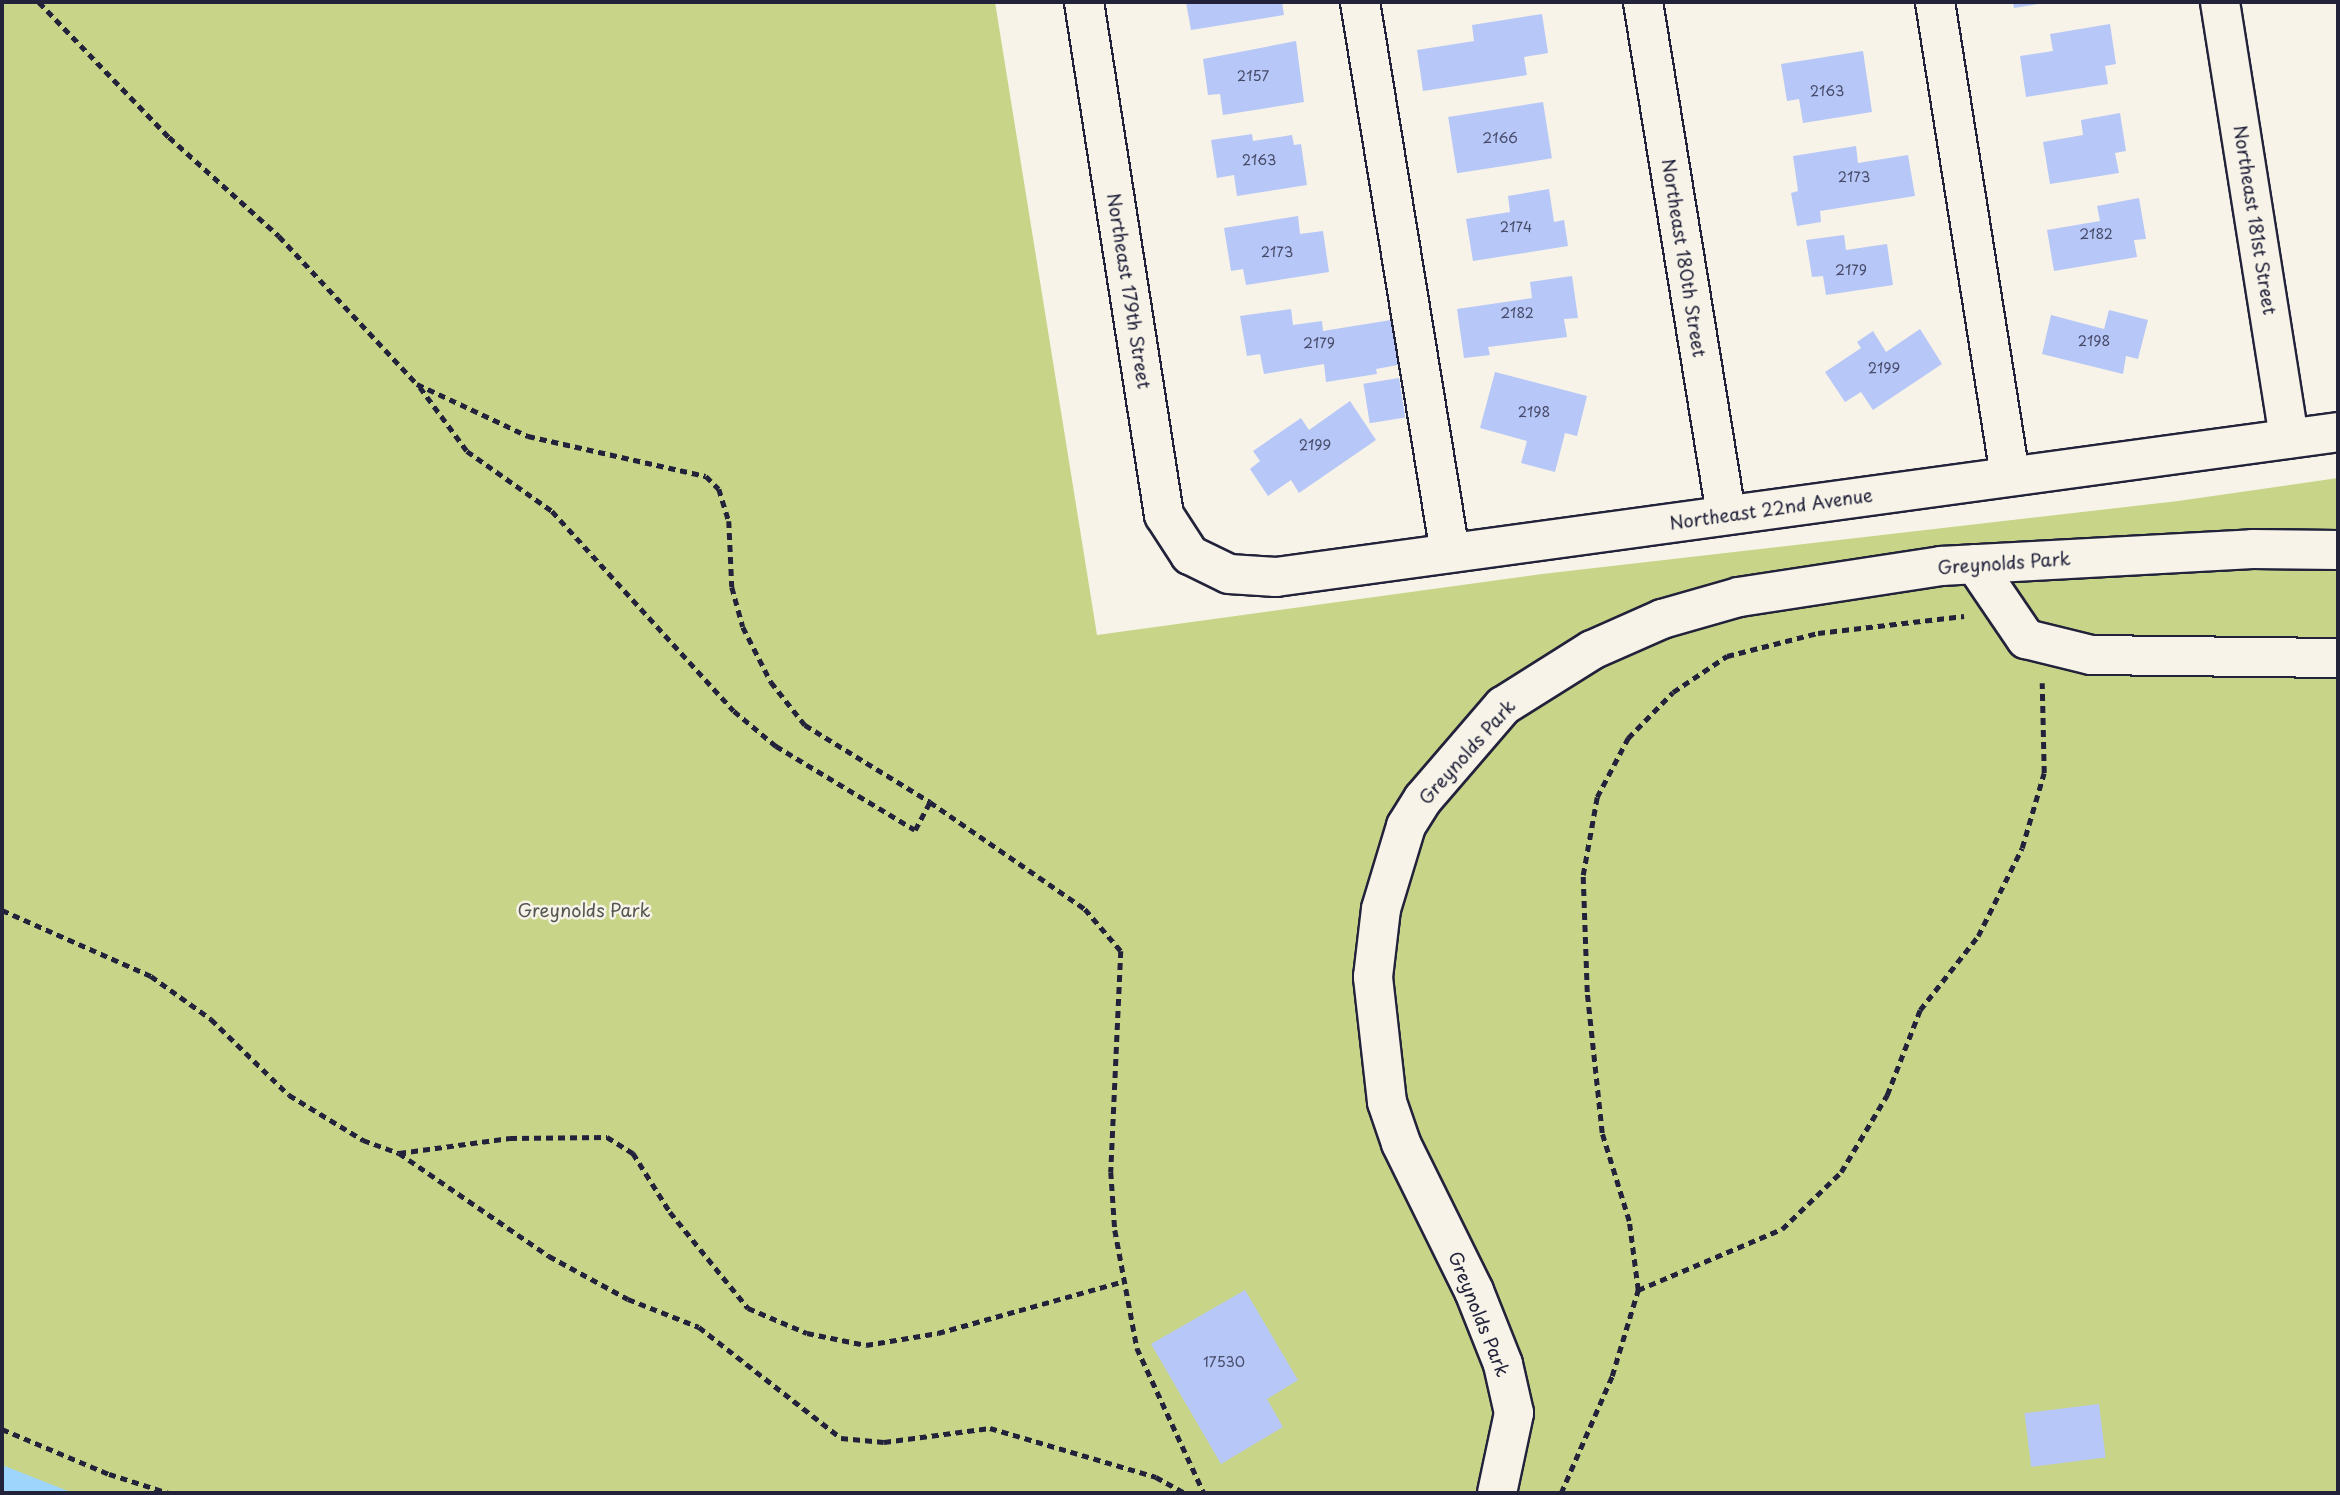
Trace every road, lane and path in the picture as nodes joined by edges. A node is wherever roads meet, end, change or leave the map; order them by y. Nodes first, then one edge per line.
1 (39, 2) edge
2 (1084, 2) edge
3 (1360, 2) edge
4 (1643, 2) edge
5 (1935, 2) edge
6 (2220, 2) edge
7 (417, 383) junction
8 (2338, 432) edge
9 (2289, 439) junction
10 (2010, 476) junction
11 (1726, 514) junction
12 (2338, 550) edge
13 (1450, 553) junction
14 (1975, 565) junction
15 (1206, 566) joint
16 (2017, 625) junction
17 (2338, 658) edge
18 (930, 802) junction
19 (2, 910) edge
20 (400, 1153) junction
21 (1125, 1282) junction
22 (1638, 1290) junction
23 (2, 1430) edge
24 (169, 1493) edge
25 (1185, 1493) edge
26 (1204, 1493) edge
27 (1497, 1493) edge
28 (1561, 1493) edge

1 - 7 path
2 - 15 street, Northeast 179th Street
3 - 13 street
4 - 11 street, Northeast 180th Street
5 - 10 street
6 - 9 street, Northeast 181st Street
7 - 18 path
7 - 18 path
8 - 9 street, Northeast 22nd Avenue
9 - 10 street, Northeast 22nd Avenue
10 - 11 street, Northeast 22nd Avenue
11 - 13 street, Northeast 22nd Avenue
12 - 14 street, Greynolds Park
13 - 15 street, Northeast 22nd Avenue
14 - 16 street
14 - 27 street, Greynolds Park
16 - 17 street
16 - 22 path
16 - 22 path
18 - 21 path
19 - 20 path
20 - 21 path
20 - 25 path
21 - 26 path
22 - 28 path
23 - 24 path

